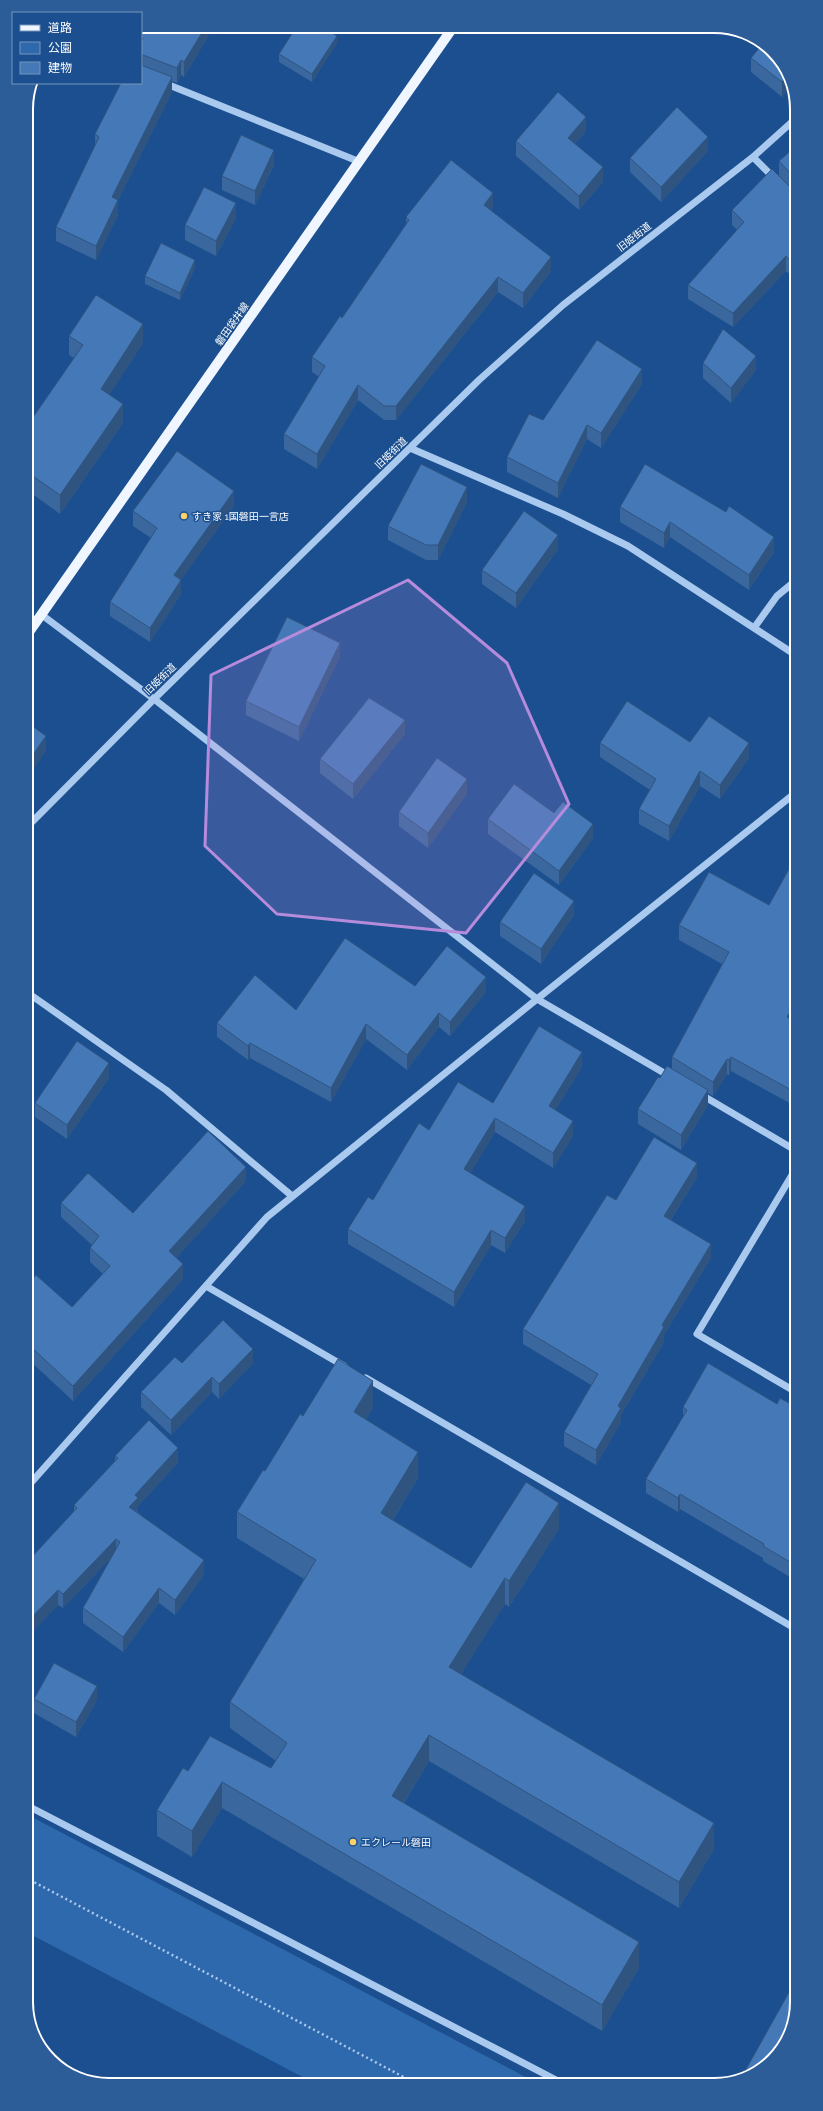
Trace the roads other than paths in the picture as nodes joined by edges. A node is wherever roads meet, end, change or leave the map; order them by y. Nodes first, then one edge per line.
1 (449, 33) edge
2 (156, 80) edge
3 (789, 125) edge
4 (753, 157) junction
5 (360, 162) junction
6 (778, 182) edge
7 (410, 448) junction
8 (790, 585) edge
9 (42, 615) junction
10 (33, 627) edge
11 (754, 628) junction
12 (790, 651) edge
13 (154, 699) junction
14 (790, 797) edge
15 (33, 821) edge
16 (33, 997) edge
17 (537, 999) junction
18 (680, 1082) edge
19 (693, 1090) edge
20 (790, 1147) edge
21 (790, 1178) edge
22 (292, 1196) junction
23 (206, 1286) junction
24 (350, 1370) edge
25 (357, 1374) edge
26 (790, 1388) edge
27 (33, 1481) edge
28 (790, 1626) edge
29 (33, 1809) edge
30 (552, 2078) edge

1 - 5 main road, 磐田袋井線
2 - 5 street
3 - 4 street, 旧姫街道
4 - 6 street
4 - 7 street, 旧姫街道
5 - 9 main road, 磐田袋井線
7 - 11 street
7 - 13 street, 旧姫街道
8 - 11 street
9 - 10 main road, 磐田袋井線
9 - 13 street
11 - 12 street
13 - 15 street, 旧姫街道
13 - 17 street
14 - 17 street
16 - 22 street
17 - 18 street
17 - 22 street
19 - 20 street
21 - 26 street
22 - 23 street
23 - 24 street
23 - 27 street
25 - 28 street
29 - 30 street

